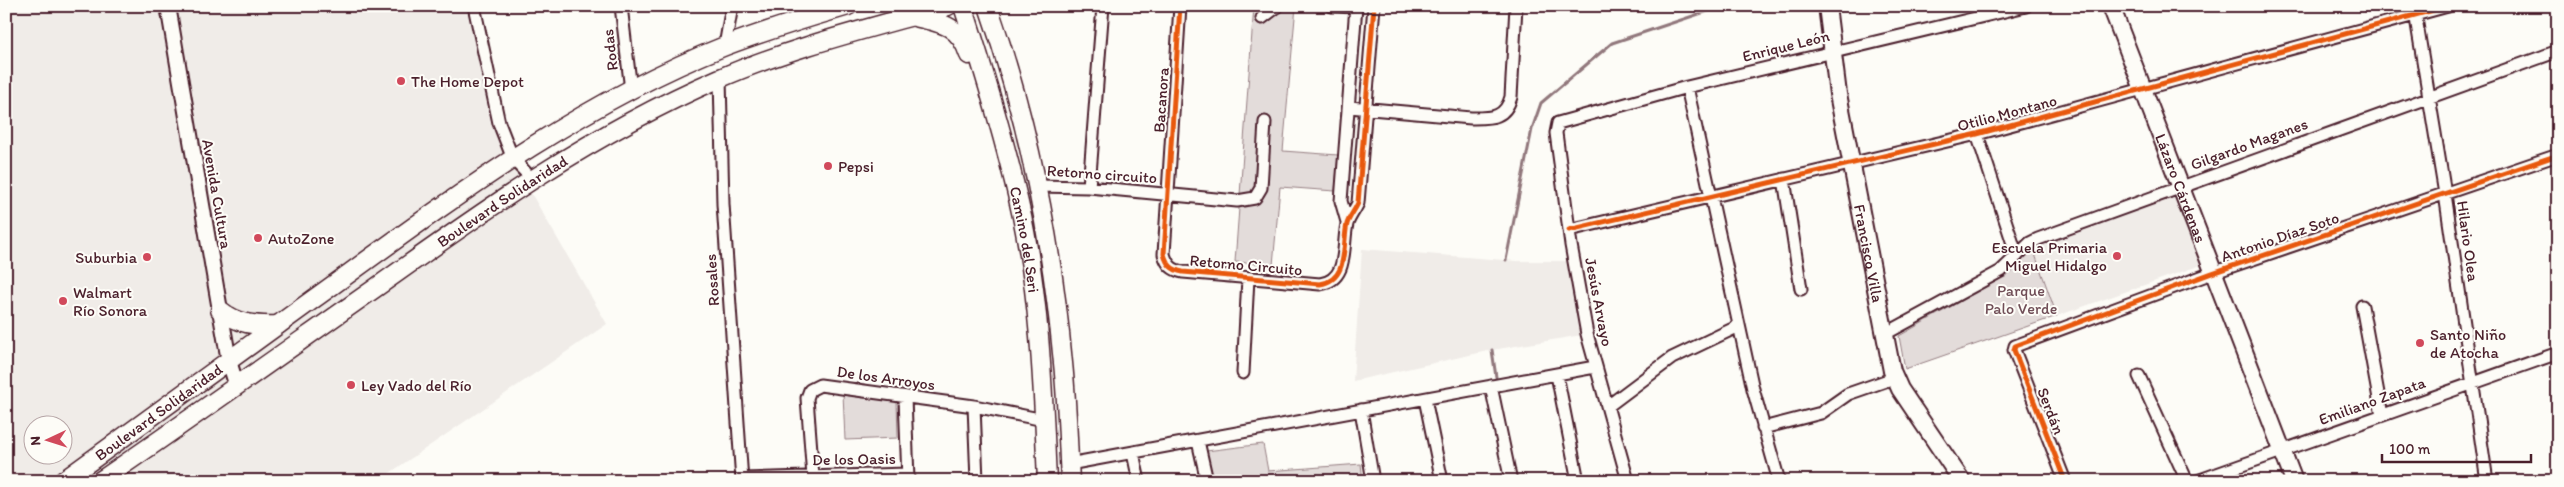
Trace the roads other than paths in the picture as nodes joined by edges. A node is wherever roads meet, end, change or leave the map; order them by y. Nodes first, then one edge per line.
1 (168, 6) edge
2 (474, 6) edge
3 (621, 6) edge
4 (732, 6) edge
5 (848, 6) edge
6 (948, 6) edge
7 (963, 6) edge
8 (988, 6) edge
9 (1103, 6) edge
10 (1180, 6) edge
11 (1278, 6) edge
12 (1332, 6) edge
13 (1374, 6) edge
14 (1516, 6) edge
15 (1827, 6) edge
16 (2026, 6) edge
17 (2111, 6) edge
18 (2448, 6) edge
19 (1356, 7) edge
20 (2414, 11) edge
21 (912, 16) junction
22 (1262, 18) dead end
23 (725, 46) junction
24 (1831, 51) junction
25 (2558, 51) edge
26 (720, 78) junction
27 (1687, 86) junction
28 (631, 90) junction
29 (2142, 90) junction
30 (2428, 96) junction
31 (1349, 107) junction
32 (1366, 108) junction
33 (1265, 122) dead end
34 (1556, 126) joint
35 (1977, 134) junction
36 (1004, 143) junction
37 (2558, 155) edge
38 (513, 159) junction
39 (1852, 164) junction
40 (531, 178) junction
41 (1784, 179) junction
42 (1036, 186) junction
43 (2179, 186) junction
44 (1089, 187) junction
45 (2445, 194) junction
46 (1166, 195) junction
47 (1712, 196) junction
48 (1348, 222) junction
49 (1569, 230) junction
50 (2017, 256) junction
51 (2212, 273) junction
52 (1248, 278) junction
53 (1802, 289) dead end
54 (2362, 306) dead end
55 (220, 310) junction
56 (278, 325) junction
57 (1739, 326) junction
58 (1885, 334) junction
59 (2014, 350) joint
60 (2558, 353) edge
61 (229, 361) junction
62 (1595, 368) junction
63 (1243, 373) dead end
64 (1557, 374) junction
65 (2139, 376) dead end
66 (1894, 378) junction
67 (2472, 383) junction
68 (1492, 386) junction
69 (237, 387) junction
70 (904, 396) junction
71 (1425, 399) junction
72 (974, 406) junction
73 (1608, 406) junction
74 (1361, 410) junction
75 (2382, 415) junction
76 (1044, 420) junction
77 (1763, 428) junction
78 (1198, 442) junction
79 (2282, 450) junction
80 (1133, 453) junction
81 (1069, 472) edge
82 (813, 477) junction
83 (908, 478) edge
84 (742, 480) edge
85 (63, 481) edge
86 (100, 481) edge
87 (977, 481) edge
88 (1047, 481) edge
89 (1139, 481) edge
90 (1207, 481) edge
91 (1373, 481) edge
92 (1442, 481) edge
93 (1511, 481) edge
94 (1578, 481) edge
95 (1628, 481) edge
96 (1779, 481) edge
97 (1962, 481) edge
98 (2065, 481) edge
99 (2187, 481) edge
100 (2197, 481) edge
101 (2294, 481) edge
102 (2486, 481) edge

1 - 55 street, Avenida Cultura
2 - 38 street
3 - 28 street, Rodas
4 - 23 street
5 - 23 main road, Boulevard Solidaridad
6 - 21 main road, Boulevard Solidaridad
7 - 36 main road, Camino del Seri
8 - 42 main road, Camino del Seri
9 - 44 street
10 - 46 street, Bacanora
11 - 22 street
12 - 19 street
13 - 32 street
14 - 32 street
15 - 24 main road, Francisco Villa
16 - 24 street, Enrique León
17 - 29 main road, Lázaro Cárdenas
18 - 20 street, Otilio Montano
19 - 31 street
20 - 29 street, Otilio Montano
20 - 30 street, Hilario Olea
21 - 26 main road, Boulevard Solidaridad
21 - 36 main road
23 - 28 main road, Boulevard Solidaridad
24 - 27 street, Enrique León
24 - 39 main road, Francisco Villa
25 - 30 street, Gilgardo Maganes
26 - 40 main road, Boulevard Solidaridad
26 - 84 street, Rosales
27 - 34 street, Enrique León
27 - 47 street
28 - 38 main road, Boulevard Solidaridad
29 - 35 street, Otilio Montano
29 - 43 main road, Lázaro Cárdenas
30 - 43 street, Gilgardo Maganes
30 - 45 street, Hilario Olea
31 - 32 street
31 - 48 street
32 - 48 street
33 - 46 street, Retorno circuito
34 - 49 street, Jesús Arvayo
35 - 39 street, Otilio Montano
35 - 50 street
36 - 76 main road, Camino del Seri
37 - 45 street, Antonio Díaz Soto
38 - 40 street
38 - 56 main road, Boulevard Solidaridad
39 - 41 street, Otilio Montano
39 - 58 main road, Francisco Villa
40 - 69 main road, Boulevard Solidaridad
41 - 47 street, Otilio Montano
41 - 53 street
42 - 44 street, Retorno circuito
42 - 81 main road, Camino del Seri
43 - 50 street, Gilgardo Maganes
43 - 51 main road, Lázaro Cárdenas
44 - 46 street, Retorno circuito
45 - 51 street, Antonio Díaz Soto
45 - 67 street, Hilario Olea
46 - 52 street, Retorno Circuito
47 - 49 street, Otilio Montano
47 - 57 street
48 - 52 street, Retorno Circuito
49 - 62 street, Jesús Arvayo
50 - 58 street, Gilgardo Maganes
51 - 59 street, Antonio Díaz Soto
51 - 79 main road, Lázaro Cárdenas
52 - 63 street
54 - 75 street
55 - 56 main road
55 - 61 street, Avenida Cultura
56 - 61 main road, Boulevard Solidaridad
57 - 73 street
57 - 77 street
58 - 66 main road, Francisco Villa
59 - 98 street, Serdán
60 - 67 street, Emiliano Zapata
61 - 69 street, Avenida Cultura
61 - 85 main road, Boulevard Solidaridad
62 - 64 street
62 - 73 street, Jesús Arvayo
64 - 68 street
64 - 94 street
65 - 99 street
66 - 77 street
66 - 97 main road, Francisco Villa
67 - 75 street, Emiliano Zapata
67 - 102 street, Hilario Olea
68 - 71 street
68 - 93 street
69 - 86 main road, Boulevard Solidaridad
70 - 72 street, De los Arroyos
70 - 82 street, De los Arroyos
70 - 83 street
71 - 74 street
71 - 92 street
72 - 76 street, De los Arroyos
72 - 87 street
73 - 95 street, Jesús Arvayo
74 - 78 street
74 - 91 street
75 - 79 street, Emiliano Zapata
76 - 88 main road, Camino del Seri
77 - 96 street
78 - 80 street
78 - 90 street
79 - 100 street, Emiliano Zapata
79 - 101 main road, Lázaro Cárdenas
80 - 81 street
80 - 89 street
82 - 83 street, De los Oasis
82 - 84 street, De los Oasis

